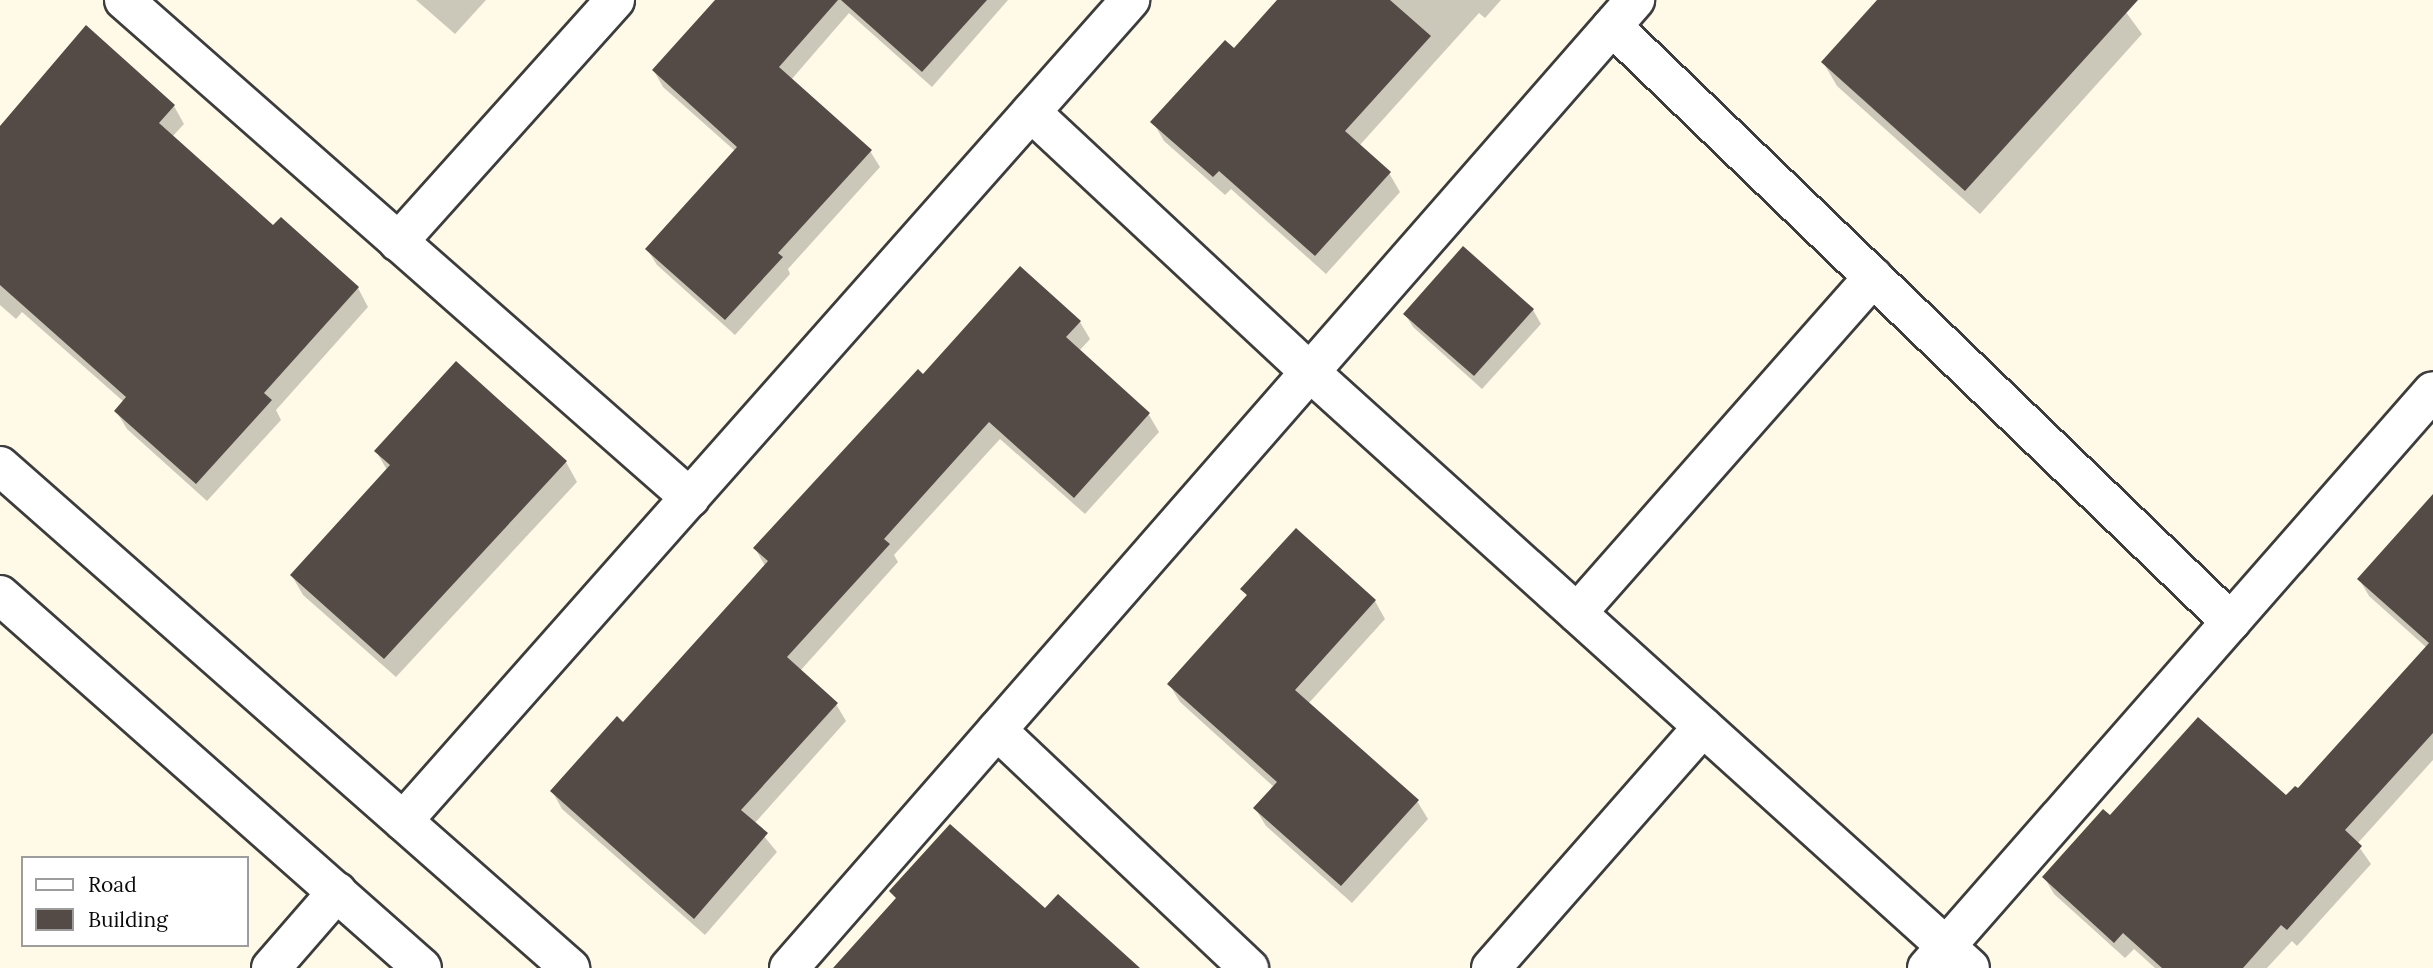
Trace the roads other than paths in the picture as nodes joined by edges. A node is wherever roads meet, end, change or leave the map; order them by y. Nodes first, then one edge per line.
1 (124, 0) edge
2 (615, 0) edge
3 (1130, 0) edge
4 (1624, 13) edge
5 (1031, 111) junction
6 (398, 242) junction
7 (1873, 277) junction
8 (1310, 372) junction
9 (2433, 391) edge
10 (0, 467) edge
11 (690, 498) junction
12 (0, 595) edge
13 (1577, 613) junction
14 (2231, 622) junction
15 (1703, 727) junction
16 (998, 730) junction
17 (403, 821) junction
18 (337, 892) junction
19 (1948, 961) edge
20 (271, 968) edge
21 (422, 968) edge
22 (570, 968) edge
23 (789, 968) edge
24 (1249, 968) edge
25 (1491, 968) edge

1 - 6 street
2 - 6 street
3 - 5 street
4 - 7 street
4 - 8 street
5 - 8 street
5 - 11 street
6 - 11 street
7 - 13 street
7 - 14 street
8 - 13 street
8 - 16 street
9 - 14 street
10 - 17 street
11 - 17 street
12 - 18 street
13 - 15 street
14 - 19 street
15 - 19 street
15 - 25 street
16 - 23 street
16 - 24 street
17 - 22 street
18 - 20 street
18 - 21 street

